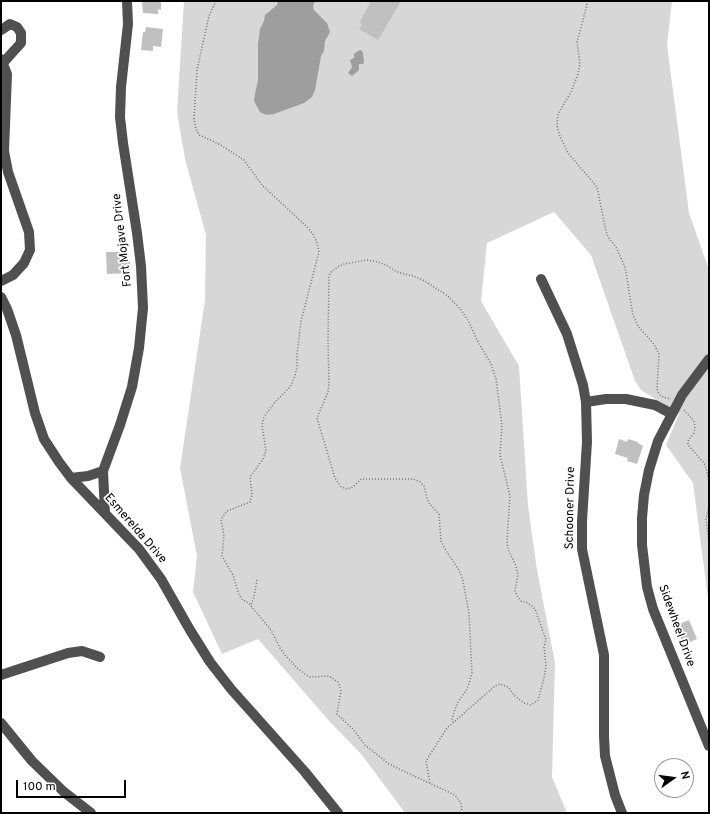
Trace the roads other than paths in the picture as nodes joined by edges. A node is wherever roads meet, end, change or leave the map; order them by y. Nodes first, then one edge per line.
1 (127, 1) edge
2 (1, 30) edge
3 (2, 61) edge
4 (541, 279) dead end
5 (1, 281) edge
6 (1, 297) edge
7 (709, 359) edge
8 (586, 402) junction
9 (672, 414) junction
10 (103, 471) junction
11 (71, 478) junction
12 (105, 513) junction
13 (100, 657) dead end
14 (1, 675) edge
15 (1, 723) edge
16 (709, 746) edge
17 (91, 813) edge
18 (338, 813) edge
19 (622, 813) edge

1 - 10 street, Fort Mojave Drive
2 - 3 street
3 - 5 street
4 - 8 street, Schooner Drive
6 - 11 street, Esmerelda Drive
7 - 9 street, Sidewheel Drive
8 - 9 street
8 - 19 street, Schooner Drive
9 - 16 street, Sidewheel Drive
10 - 11 street
10 - 12 street
11 - 12 street, Esmerelda Drive
12 - 18 street, Esmerelda Drive
13 - 14 street
15 - 17 street

